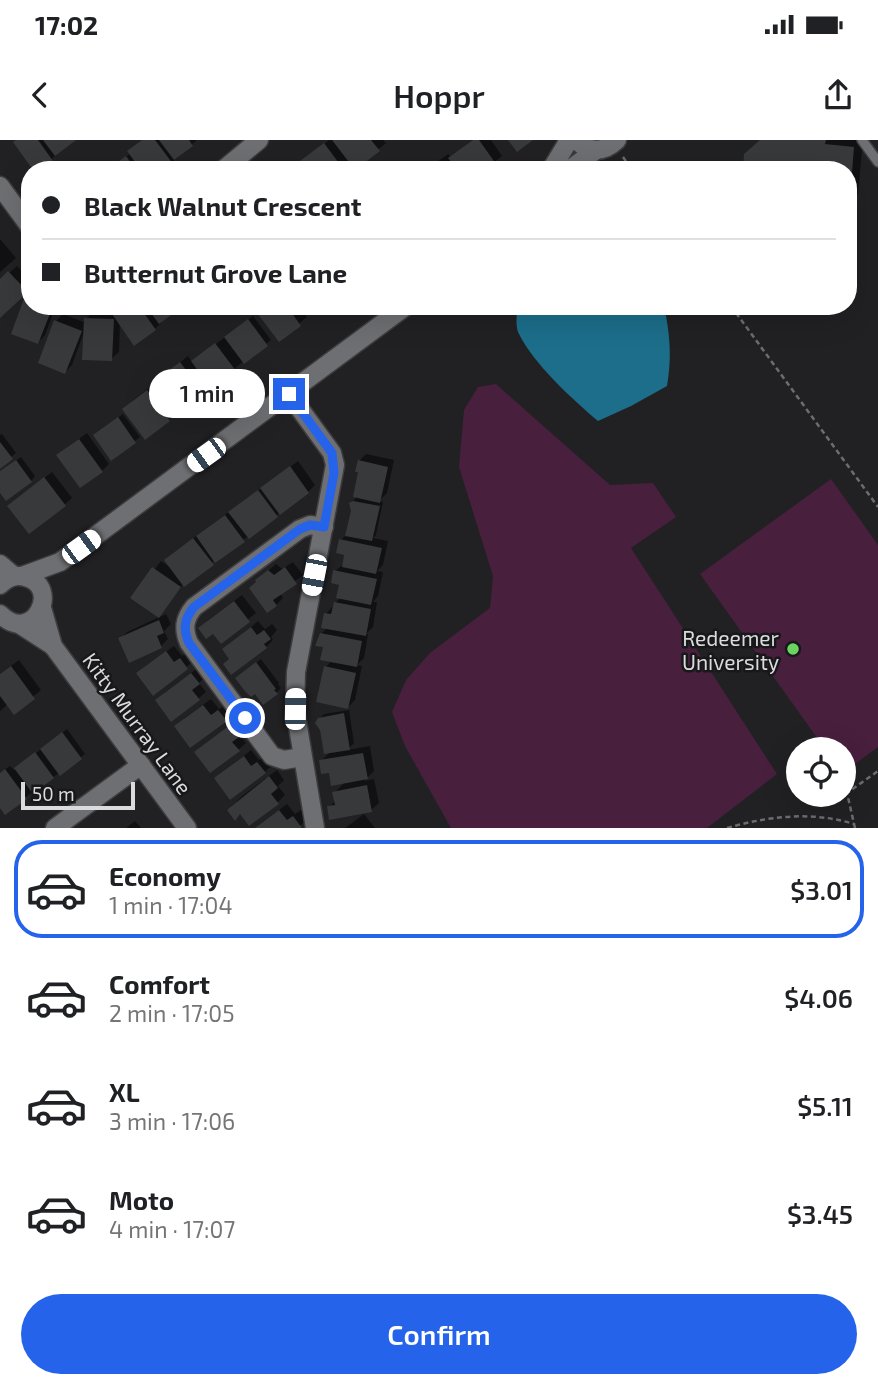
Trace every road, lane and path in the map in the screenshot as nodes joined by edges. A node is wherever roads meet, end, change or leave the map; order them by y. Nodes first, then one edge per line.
1 (259, 140) edge
2 (569, 140) edge
3 (576, 140) edge
4 (862, 140) edge
5 (618, 146) edge
6 (596, 150) junction
7 (234, 161) edge
8 (556, 161) edge
9 (581, 161) edge
10 (878, 162) edge
11 (0, 186) edge
12 (21, 214) edge
13 (393, 315) edge
14 (738, 315) edge
15 (289, 394) junction
16 (878, 507) edge
17 (324, 527) junction
18 (60, 562) junction
19 (0, 564) edge
20 (12, 579) edge
21 (42, 604) junction
22 (8, 621) edge
23 (53, 646) junction
24 (302, 757) junction
25 (141, 765) junction
26 (878, 771) edge
27 (855, 826) edge
28 (55, 828) edge
29 (187, 828) edge
30 (315, 828) edge
31 (727, 828) edge

1 - 7 street
2 - 8 street
3 - 6 street
4 - 10 lane
5 - 6 street
6 - 9 street
11 - 12 street
13 - 15 street
14 - 16 path
15 - 17 street
15 - 18 street
17 - 24 street
17 - 24 street
18 - 20 street
18 - 21 street
19 - 20 street
20 - 21 street
21 - 22 street
21 - 23 street, Kitty Murray Lane
22 - 23 street, Kitty Murray Lane
23 - 25 street, Kitty Murray Lane
24 - 30 street
25 - 28 street
25 - 29 street, Kitty Murray Lane
26 - 27 path
27 - 31 path

